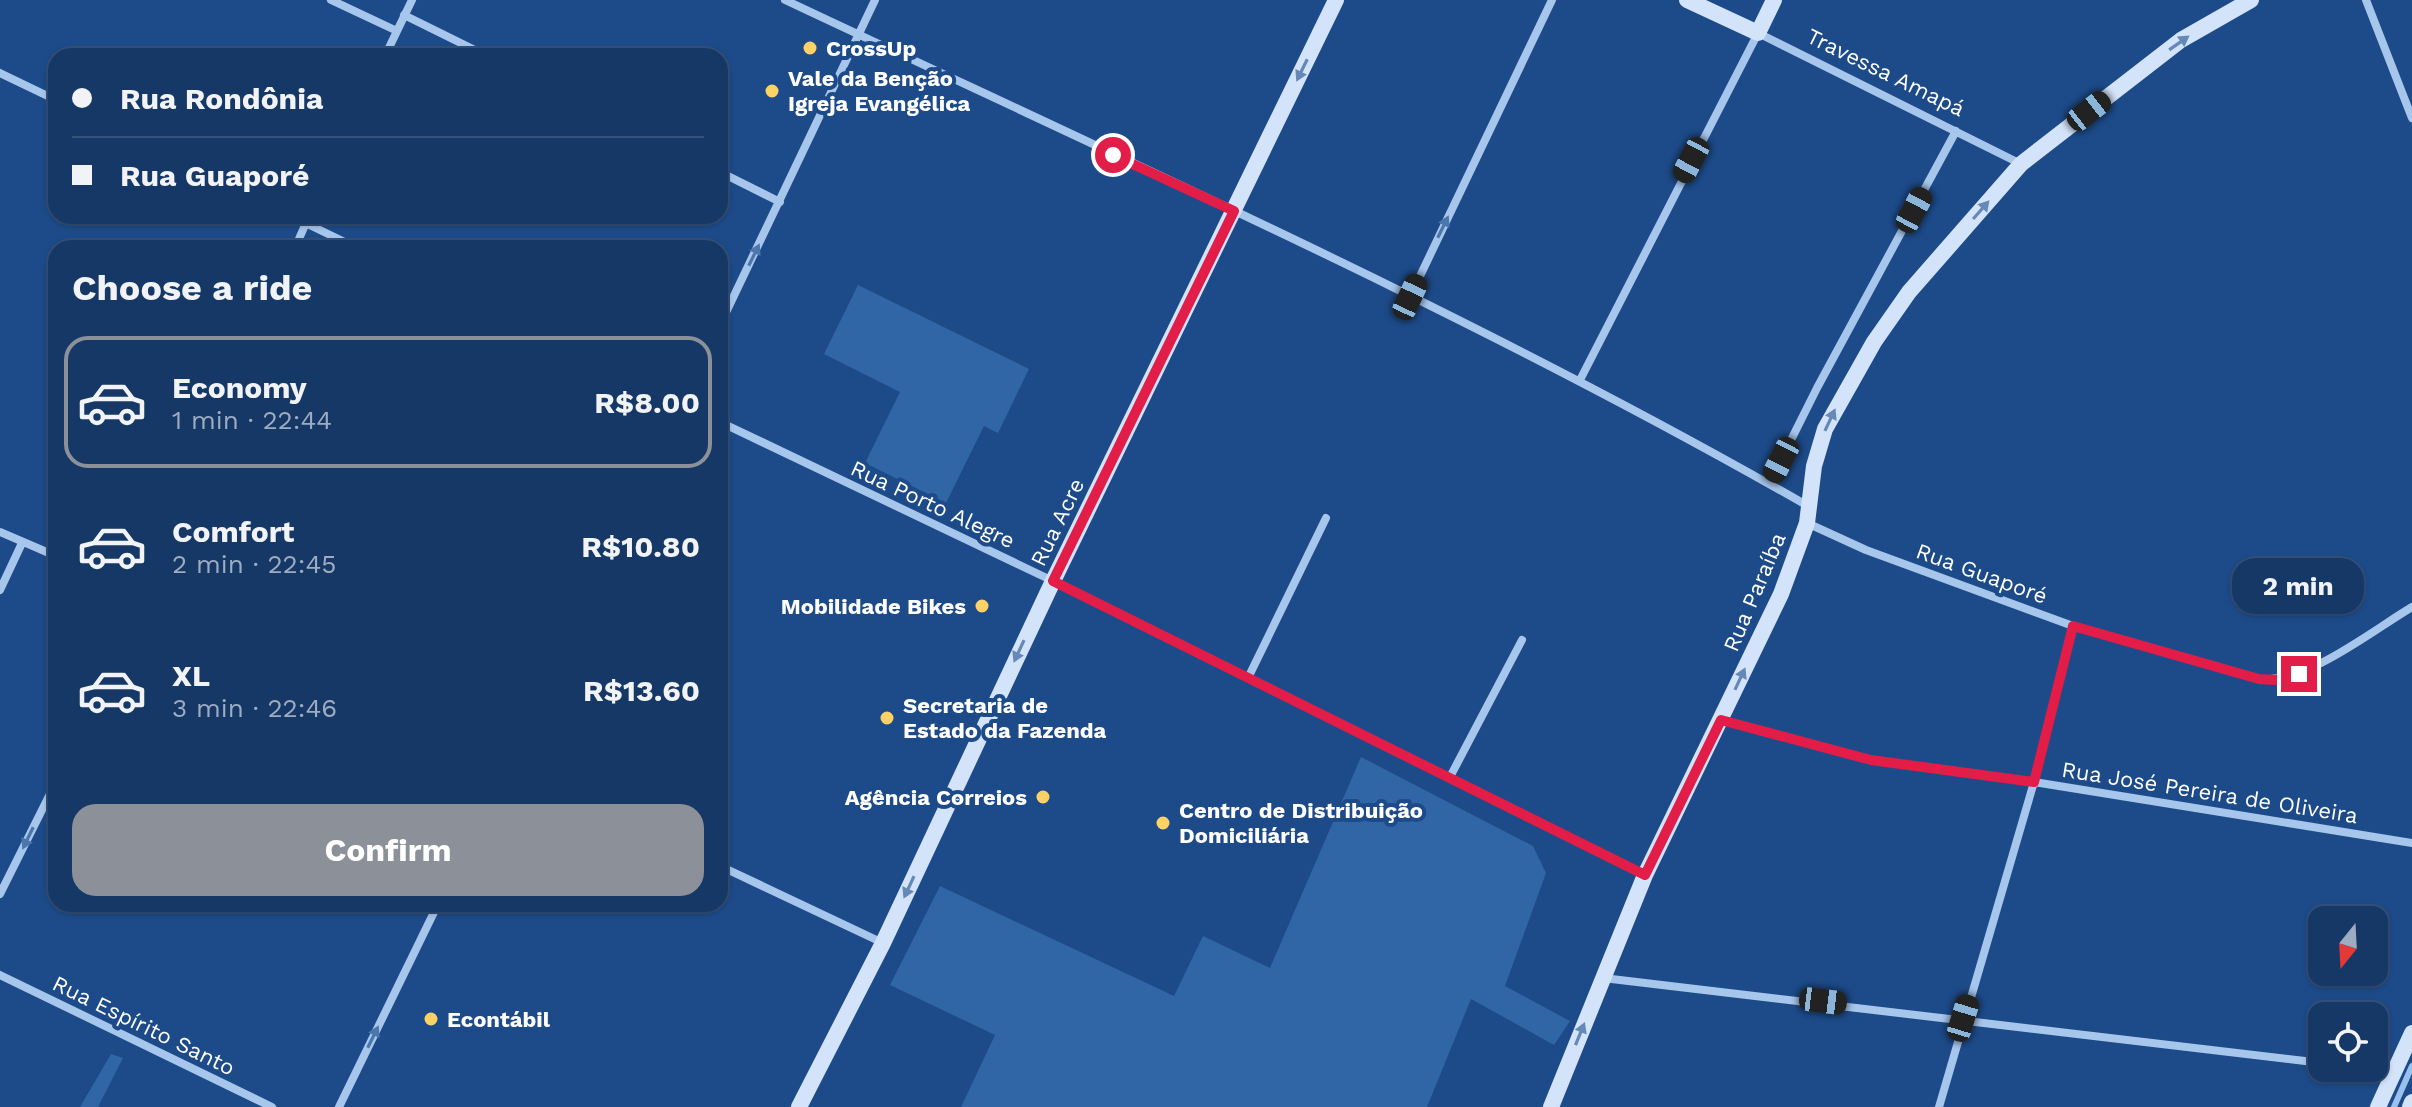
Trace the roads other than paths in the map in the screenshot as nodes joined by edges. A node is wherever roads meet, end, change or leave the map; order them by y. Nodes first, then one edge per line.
1 (331, 0) edge
2 (412, 0) edge
3 (785, 0) edge
4 (875, 0) edge
5 (1336, 0) edge
6 (1552, 0) edge
7 (1687, 0) edge
8 (1774, 0) edge
9 (2251, 0) edge
10 (2366, 0) edge
11 (404, 15) junction
12 (397, 31) junction
13 (1758, 33) junction
14 (858, 35) junction
15 (389, 48) edge
16 (471, 48) edge
17 (0, 73) edge
18 (48, 96) edge
19 (2412, 118) edge
20 (1956, 131) junction
21 (2021, 164) junction
22 (728, 176) edge
23 (780, 202) junction
24 (1234, 211) junction
25 (314, 224) edge
26 (343, 240) edge
27 (1410, 297) junction
28 (728, 309) edge
29 (1580, 380) junction
30 (728, 426) edge
31 (1769, 484) junction
32 (1808, 514) junction
33 (1326, 518) dead end
34 (0, 532) edge
35 (22, 543) junction
36 (48, 553) edge
37 (1053, 581) junction
38 (0, 590) edge
39 (2412, 607) edge
40 (2073, 626) junction
41 (1522, 640) dead end
42 (1248, 678) junction
43 (1721, 720) junction
44 (1450, 777) junction
45 (2034, 782) junction
46 (48, 798) edge
47 (2412, 843) edge
48 (728, 870) edge
49 (1645, 875) junction
50 (0, 894) edge
51 (434, 912) edge
52 (883, 943) junction
53 (0, 975) edge
54 (1602, 978) junction
55 (1963, 1018) junction
56 (2412, 1033) edge
57 (2308, 1061) edge
58 (2388, 1072) edge
59 (2394, 1073) junction
60 (272, 1107) edge
61 (339, 1107) edge
62 (799, 1107) edge
63 (1551, 1107) edge
64 (1939, 1107) edge
65 (2378, 1107) edge

1 - 12 street
2 - 11 street
3 - 14 street, Rua Guaporé
4 - 14 street
5 -> 24 street, Rua Acre
27 -> 6 street
7 - 13 street, Travessa Amapá
8 - 13 street
21 -> 9 street, Rua Paraíba
10 - 19 street
11 - 12 street
11 - 16 street
12 - 15 street
13 - 20 street, Travessa Amapá
13 - 29 street
14 - 23 street
14 - 24 street, Rua Guaporé
17 - 18 street
20 - 21 street, Travessa Amapá
20 - 31 street
32 -> 21 street, Rua Paraíba
22 - 23 street
28 -> 23 street
24 - 27 street, Rua Guaporé
24 - 37 street, Rua Acre
25 - 26 street
27 - 29 street, Rua Guaporé
29 - 31 street, Rua Guaporé
30 - 37 street, Rua Porto Alegre
31 - 32 street, Rua Guaporé
32 - 40 street, Rua Guaporé
43 -> 32 street, Rua Paraíba
33 - 42 street
34 - 35 street
35 - 36 street
35 - 38 street
37 - 42 street, Rua Porto Alegre
37 -> 52 street, Rua Acre
39 - 40 street, Rua Guaporé
40 - 45 street
41 - 44 street
42 - 44 street, Rua Porto Alegre
43 - 45 street, Rua José Pereira de Oliveira
43 - 49 street, Rua Paraíba
44 - 49 street, Rua Porto Alegre
45 - 47 street, Rua José Pereira de Oliveira
45 - 55 street
46 -> 50 street
48 - 52 street
49 - 54 street, Rua Paraíba
61 -> 51 street
52 - 62 street, Rua Acre
53 - 60 street, Rua Espírito Santo
54 - 55 street
63 -> 54 street, Rua Paraíba
55 - 57 street
55 - 64 street
56 - 59 street
58 - 59 street
59 - 65 street

